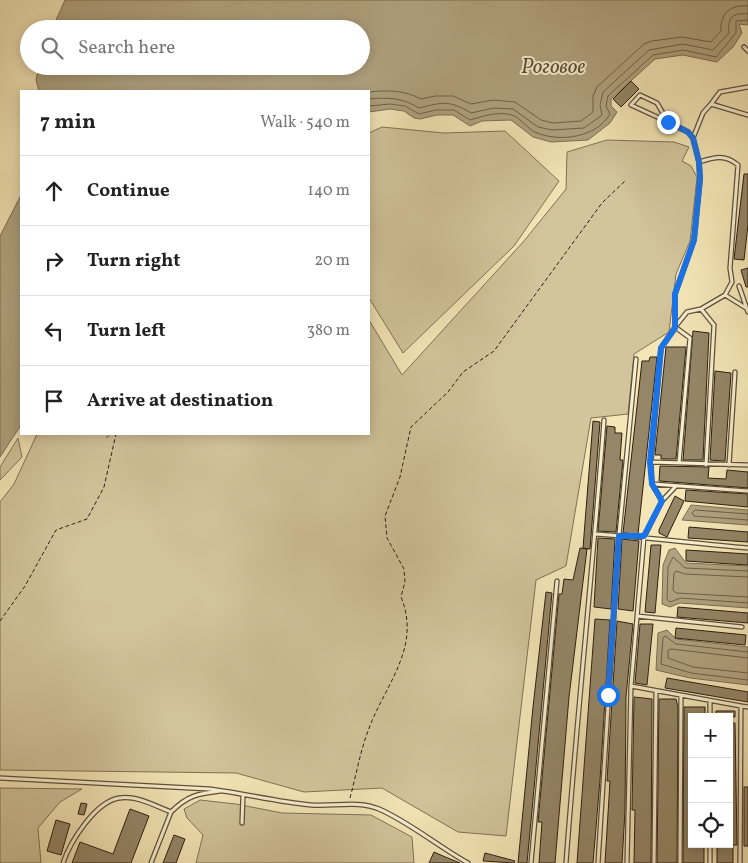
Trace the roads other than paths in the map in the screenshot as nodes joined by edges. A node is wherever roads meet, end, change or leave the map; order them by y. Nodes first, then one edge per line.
1 (744, 47) dead end
2 (748, 51) edge
3 (748, 87) edge
4 (711, 104) junction
5 (748, 115) edge
6 (668, 122) junction
7 (693, 138) junction
8 (699, 162) junction
9 (740, 286) dead end
10 (725, 295) junction
11 (746, 308) junction
12 (701, 309) junction
13 (748, 312) edge
14 (675, 328) junction
15 (636, 360) dead end
16 (735, 372) dead end
17 (604, 420) dead end
18 (650, 462) junction
19 (679, 462) junction
20 (706, 465) junction
21 (729, 465) junction
22 (748, 465) edge
23 (652, 484) junction
24 (676, 486) junction
25 (748, 491) edge
26 (662, 501) junction
27 (596, 534) junction
28 (619, 536) junction
29 (644, 536) junction
30 (748, 548) edge
31 (558, 581) dead end
32 (637, 616) junction
33 (742, 627) dead end
34 (631, 686) junction
35 (656, 690) junction
36 (681, 696) junction
37 (710, 702) junction
38 (741, 706) junction
39 (748, 707) edge
40 (710, 713) edge
41 (0, 778) edge
42 (226, 791) junction
43 (243, 796) junction
44 (171, 812) junction
45 (242, 823) dead end
46 (710, 848) edge
47 (63, 863) edge
48 (151, 863) edge
49 (468, 863) edge
50 (531, 863) edge
51 (566, 863) edge
52 (598, 863) edge
53 (627, 863) edge
54 (654, 863) edge
55 (680, 863) edge
56 (710, 863) edge
57 (740, 863) edge

1 - 2 lane
3 - 4 lane
4 - 5 lane
4 - 7 lane
6 - 6 lane
6 - 7 lane
7 - 8 lane
8 - 10 lane
8 - 14 lane
9 - 11 lane
10 - 11 lane
10 - 12 lane
11 - 13 lane
12 - 14 lane
12 - 20 lane
14 - 18 lane
14 - 19 lane
15 - 28 lane
16 - 21 lane
17 - 27 lane
18 - 19 lane
18 - 23 lane
19 - 20 lane
20 - 21 lane
21 - 22 lane
23 - 24 lane
23 - 26 lane
24 - 25 lane
24 - 26 lane
26 - 29 lane
27 - 28 lane
27 - 51 lane
28 - 29 lane
28 - 52 lane
29 - 30 lane
29 - 32 lane
31 - 50 lane
32 - 33 lane
32 - 34 lane
34 - 35 lane
34 - 53 lane
35 - 36 lane
35 - 54 lane
36 - 37 lane
36 - 55 lane
37 - 38 lane
37 - 40 lane
38 - 39 lane
38 - 57 lane
41 - 42 lane
42 - 43 lane
42 - 44 lane
43 - 45 lane
43 - 49 lane
44 - 47 lane
44 - 48 lane
46 - 56 lane

